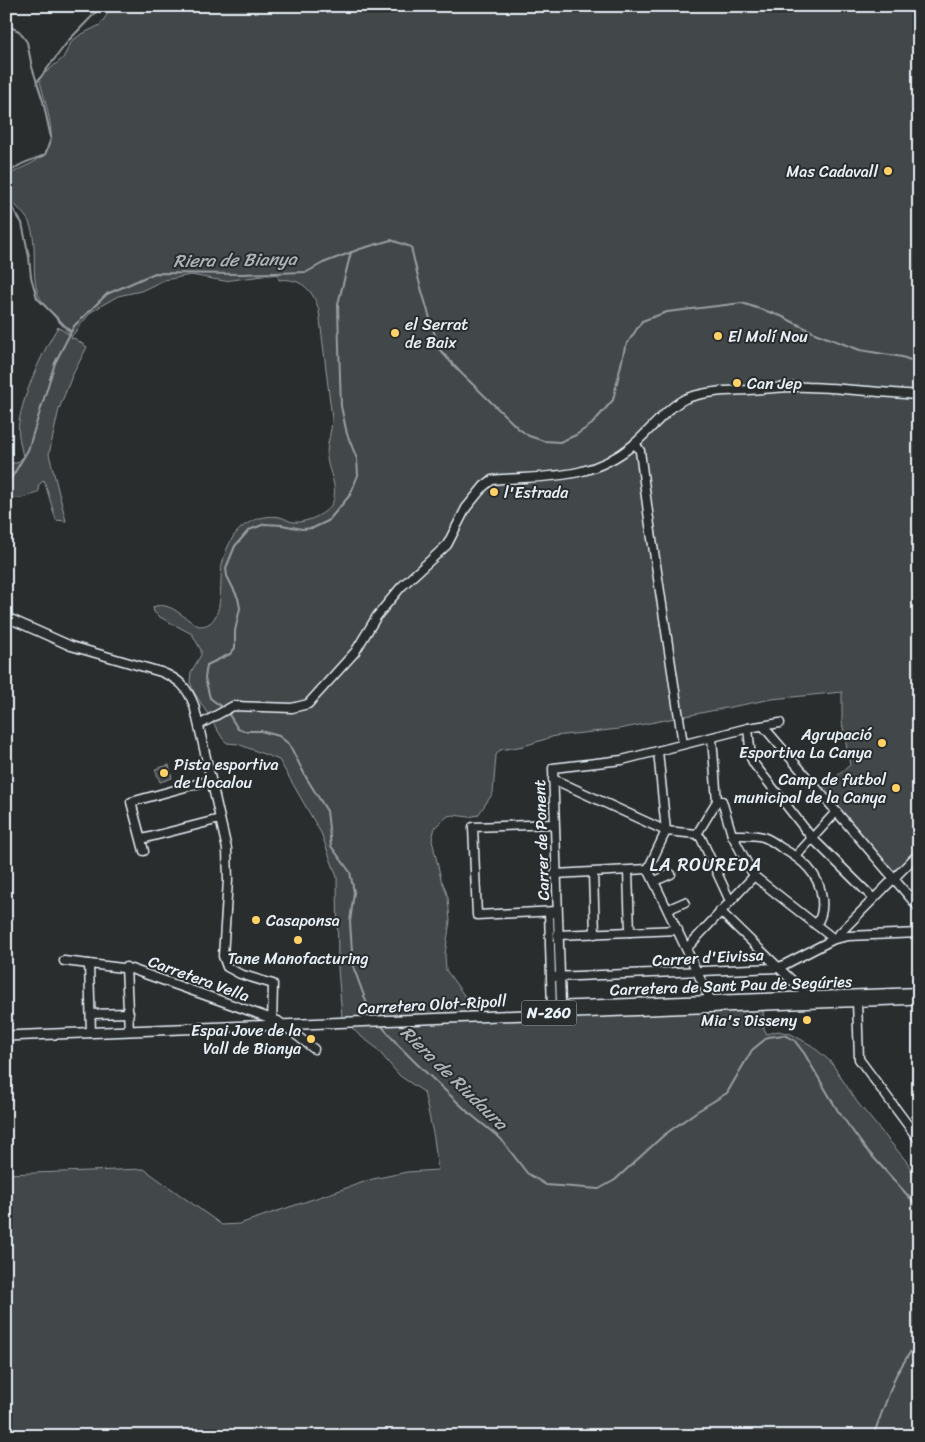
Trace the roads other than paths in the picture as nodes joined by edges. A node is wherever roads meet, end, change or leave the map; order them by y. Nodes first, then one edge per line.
1 (919, 395) edge
2 (635, 443) junction
3 (6, 617) edge
4 (780, 723) dead end
5 (199, 725) junction
6 (763, 726) junction
7 (748, 728) junction
8 (712, 738) junction
9 (683, 744) junction
10 (658, 752) junction
11 (553, 779) junction
12 (211, 780) junction
13 (717, 801) junction
14 (836, 812) junction
15 (220, 819) junction
16 (553, 824) junction
17 (666, 831) junction
18 (697, 834) junction
19 (732, 835) junction
20 (812, 838) junction
21 (142, 840) junction
22 (144, 851) dead end
23 (919, 853) edge
24 (796, 856) junction
25 (648, 869) junction
26 (628, 871) junction
27 (592, 873) junction
28 (555, 874) junction
29 (671, 874) dead end
30 (754, 876) junction
31 (892, 879) junction
32 (655, 881) junction
33 (873, 898) junction
34 (730, 901) junction
35 (685, 902) dead end
36 (919, 908) edge
37 (669, 909) junction
38 (720, 911) junction
39 (553, 912) junction
40 (816, 925) junction
41 (678, 930) junction
42 (630, 932) junction
43 (919, 933) edge
44 (594, 934) junction
45 (558, 935) junction
46 (834, 939) junction
47 (687, 948) junction
48 (64, 961) dead end
49 (89, 964) junction
50 (126, 967) junction
51 (778, 968) junction
52 (698, 972) junction
53 (556, 977) junction
54 (919, 992) edge
55 (807, 995) junction
56 (710, 999) junction
57 (919, 999) edge
58 (857, 1001) junction
59 (554, 1006) junction
60 (129, 1013) junction
61 (91, 1014) junction
62 (271, 1022) junction
63 (284, 1026) junction
64 (129, 1031) junction
65 (91, 1033) junction
66 (6, 1036) edge
67 (314, 1049) dead end
68 (919, 1140) edge

1 - 2 street
2 - 5 street
2 - 9 street
3 - 5 street
4 - 6 street
5 - 12 street
6 - 7 street
6 - 14 street
7 - 8 street
7 - 20 street
8 - 9 street
8 - 13 street
9 - 10 street
10 - 11 street, Carrer de Ponent
10 - 17 street
11 - 16 street, Carrer de Ponent
11 - 17 street
12 - 15 street
12 - 21 street
13 - 18 street
13 - 19 street
14 - 20 street
14 - 31 street
15 - 21 street
15 - 62 street
16 - 28 street, Carrer de Ponent
16 - 39 street
17 - 18 street
17 - 25 street
18 - 34 street
19 - 24 street
19 - 30 street
20 - 24 street
20 - 33 street
21 - 22 street
23 - 31 street
24 - 40 street
25 - 26 street
25 - 32 street
26 - 27 street
26 - 42 street
27 - 28 street
27 - 44 street
28 - 39 street, Carrer de Ponent
29 - 32 street
30 - 34 street
30 - 40 street
31 - 33 street
31 - 36 street
32 - 37 street
33 - 46 street
34 - 38 street
35 - 37 street
37 - 41 street
38 - 47 street
38 - 51 street
39 - 45 street, Carrer de Ponent
39 - 53 street, Carrer de Ponent
40 - 46 street
41 - 42 street
41 - 47 street
42 - 44 street
43 - 46 street, Carrer d'Eivissa
44 - 45 street
45 - 53 street, Carrer de Ponent
46 - 51 street, Carrer d'Eivissa
47 - 52 street
48 - 49 street, Carretera Vella
49 - 50 street, Carretera Vella
49 - 61 street
50 - 60 street
50 - 62 street, Carretera Vella
51 - 52 street, Carrer d'Eivissa
51 - 55 street
52 - 53 street, Carrer d'Eivissa
52 - 56 street
53 - 59 street, Carrer de Ponent
54 - 55 street, Carretera de Sant Pau de Segúries
55 - 56 street, Carretera de Sant Pau de Segúries
56 - 59 street, Carretera de Sant Pau de Segúries
57 - 58 main road, Carretera Olot-Ripoll / N-260
58 - 59 main road, Carretera Olot-Ripoll / N-260
58 - 68 street
59 - 63 main road, Carretera Olot-Ripoll / N-260
60 - 61 street
60 - 64 street
61 - 65 street
62 - 63 main road, Carretera Olot-Ripoll / N-260
62 - 64 main road, Carretera Olot-Ripoll / N-260
63 - 67 street
64 - 65 main road, Carretera Olot-Ripoll / N-260
65 - 66 main road, Carretera Olot-Ripoll / N-260

